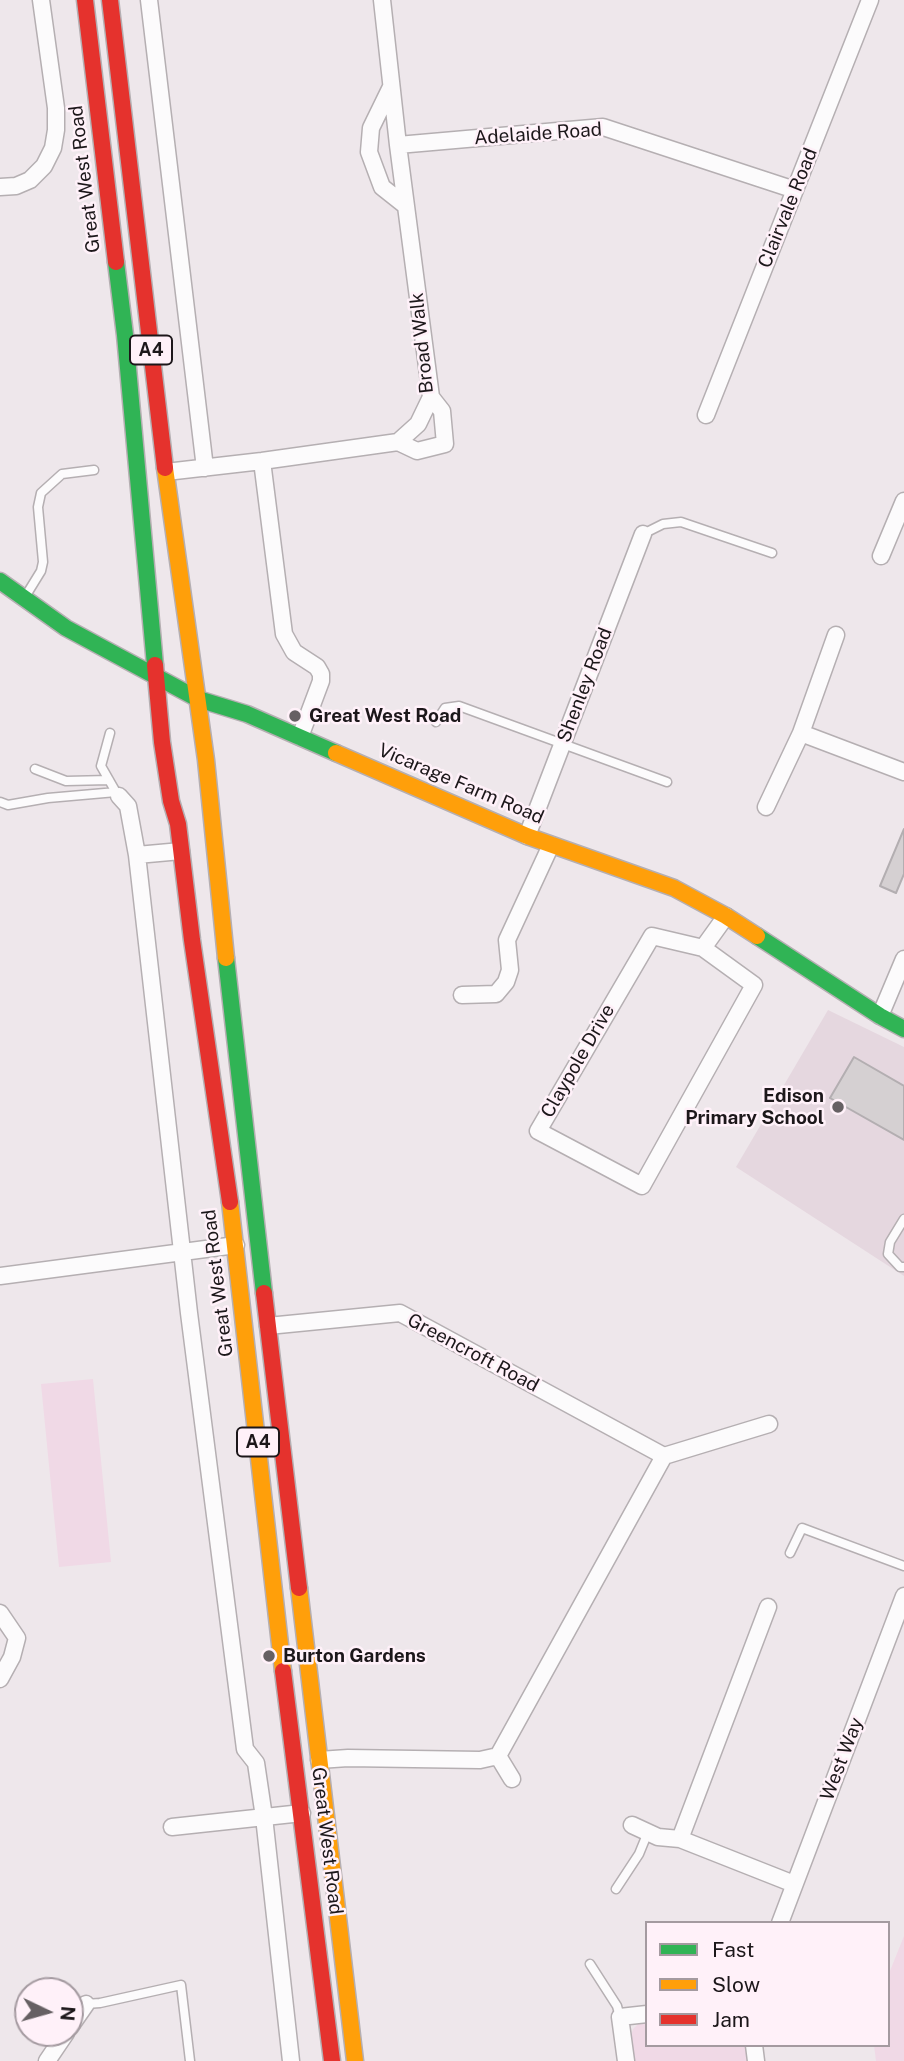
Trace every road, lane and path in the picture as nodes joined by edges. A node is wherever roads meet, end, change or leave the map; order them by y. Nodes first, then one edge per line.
1 (41, 0) edge
2 (85, 0) edge
3 (110, 0) edge
4 (149, 0) edge
5 (382, 0) edge
6 (870, 0) edge
7 (391, 88) junction
8 (398, 145) junction
9 (0, 187) edge
10 (795, 190) junction
11 (406, 206) junction
12 (431, 397) junction
13 (706, 415) dead end
14 (398, 442) junction
15 (262, 461) junction
16 (205, 468) junction
17 (93, 470) dead end
18 (166, 472) junction
19 (904, 501) edge
20 (643, 534) joint
21 (772, 553) dead end
22 (881, 556) dead end
23 (0, 580) edge
24 (24, 599) junction
25 (836, 635) dead end
26 (156, 676) junction
27 (198, 699) junction
28 (184, 714) dead end
29 (436, 722) dead end
30 (110, 733) dead end
31 (801, 733) junction
32 (300, 737) junction
33 (563, 743) junction
34 (35, 769) dead end
35 (904, 772) edge
36 (109, 780) junction
37 (667, 782) dead end
38 (117, 794) junction
39 (189, 799) dead end
40 (0, 802) edge
41 (766, 807) dead end
42 (178, 824) junction
43 (527, 836) junction
44 (551, 845) junction
45 (181, 851) junction
46 (138, 855) junction
47 (726, 916) junction
48 (703, 948) junction
49 (904, 959) edge
50 (462, 995) dead end
51 (880, 1016) junction
52 (904, 1029) edge
53 (904, 1219) edge
54 (236, 1245) junction
55 (181, 1252) junction
56 (904, 1267) edge
57 (0, 1276) edge
58 (268, 1326) junction
59 (769, 1424) dead end
60 (664, 1456) junction
61 (790, 1553) dead end
62 (904, 1566) edge
63 (904, 1596) edge
64 (768, 1607) dead end
65 (0, 1613) edge
66 (0, 1679) edge
67 (498, 1756) junction
68 (319, 1760) junction
69 (512, 1779) dead end
70 (302, 1813) junction
71 (264, 1817) junction
72 (632, 1825) dead end
73 (172, 1827) dead end
74 (648, 1832) junction
75 (680, 1839) junction
76 (794, 1884) junction
77 (616, 1889) dead end
78 (781, 1921) edge
79 (590, 1964) dead end
80 (86, 2004) joint
81 (84, 2007) edge
82 (645, 2014) edge
83 (620, 2017) junction
84 (190, 2061) edge
85 (292, 2061) edge
86 (332, 2061) edge
87 (355, 2061) edge
88 (626, 2061) edge

1 - 9 street
2 - 26 main road, Great West Road / A4
3 - 18 main road, Great West Road / A4
4 - 16 street
5 - 7 street, Broad Walk
6 - 10 street, Clairvale Road
7 - 8 street, Broad Walk
7 - 11 street
8 - 10 street, Adelaide Road
8 - 11 street, Broad Walk
10 - 13 street, Clairvale Road
11 - 12 street, Broad Walk
12 - 14 street, Broad Walk
12 - 14 street
14 - 15 street
15 - 16 street
15 - 32 street
16 - 18 street
17 - 24 lane
18 - 27 main road, Great West Road / A4
19 - 22 street
20 - 21 lane
20 - 33 street, Shenley Road
23 - 24 main road, Vicarage Farm Road
24 - 26 main road, Vicarage Farm Road
25 - 31 street
26 - 27 main road, Vicarage Farm Road
26 - 42 main road, Great West Road / A4
27 - 28 main road
27 - 32 main road, Vicarage Farm Road
27 - 58 main road, Great West Road / A4
29 - 33 lane
30 - 36 lane
31 - 35 street
31 - 41 street
32 - 43 main road, Vicarage Farm Road
33 - 37 lane
33 - 43 street, Shenley Road
34 - 36 lane
36 - 38 lane
38 - 40 lane
38 - 46 street
39 - 42 main road
42 - 45 main road, Great West Road / A4
43 - 44 main road, Vicarage Farm Road
44 - 47 main road, Vicarage Farm Road
44 - 50 street
45 - 46 street
45 - 54 main road, Great West Road / A4
46 - 55 street
47 - 48 street
47 - 51 main road, Vicarage Farm Road
48 - 48 street, Claypole Drive
49 - 51 street
51 - 52 main road, Vicarage Farm Road
53 - 56 lane
54 - 55 street
54 - 70 main road, Great West Road / A4
55 - 57 street
55 - 71 street
58 - 60 street, Greencroft Road
58 - 68 main road, Great West Road / A4
59 - 60 street
60 - 67 street
61 - 62 lane
63 - 76 street, West Way
64 - 75 street
65 - 66 street
67 - 68 street
67 - 69 street
68 - 87 main road, Great West Road / A4
70 - 71 street
70 - 86 main road, Great West Road / A4
71 - 73 street
71 - 85 street
72 - 74 street
74 - 75 street
74 - 77 lane
75 - 76 street
76 - 78 street, West Way
79 - 83 lane
80 - 81 street
80 - 84 lane
82 - 83 street
83 - 88 street

